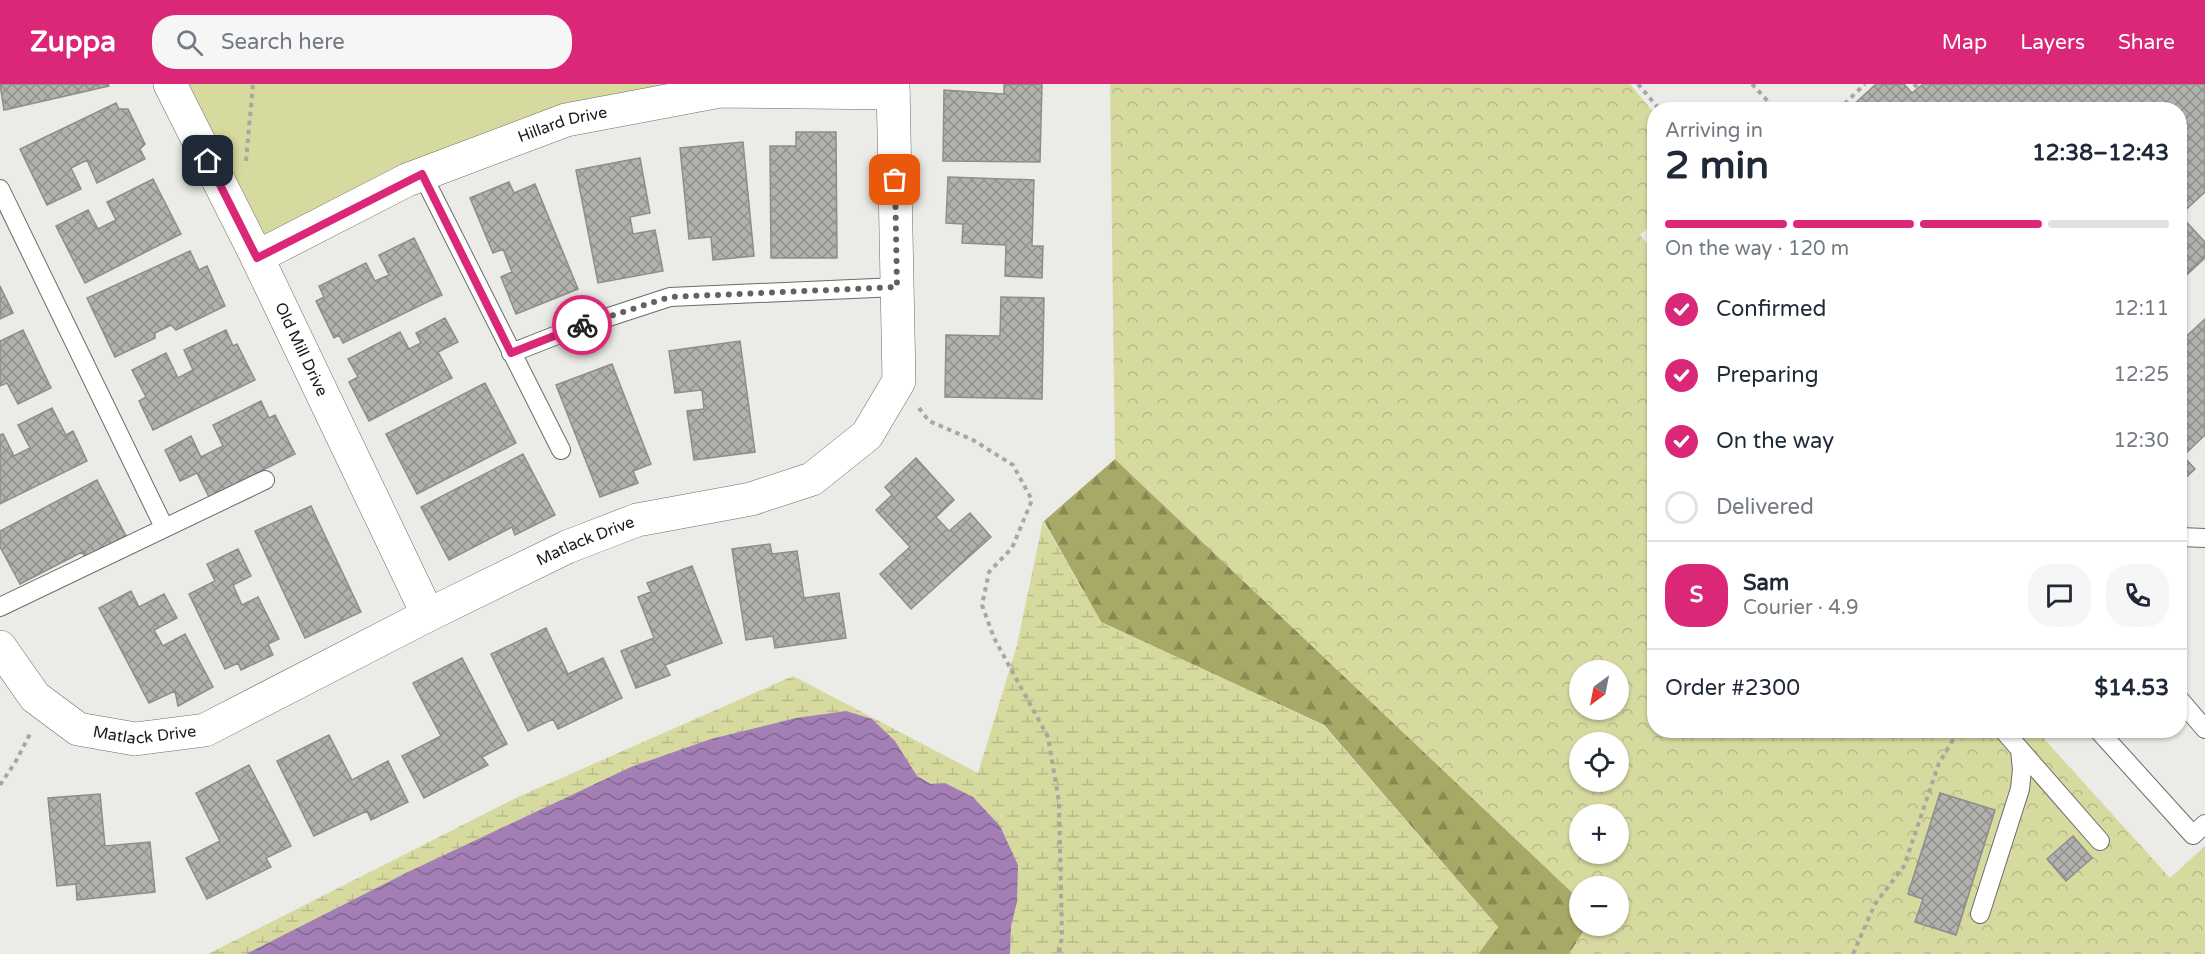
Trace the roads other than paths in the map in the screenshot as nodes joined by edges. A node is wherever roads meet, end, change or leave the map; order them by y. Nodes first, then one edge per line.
1 (170, 84) edge
2 (893, 89) edge
3 (422, 174) junction
4 (0, 189) edge
5 (257, 258) junction
6 (897, 287) junction
7 (511, 353) junction
8 (561, 450) dead end
9 (265, 480) dead end
10 (164, 527) junction
11 (2187, 537) edge
12 (2205, 538) edge
13 (0, 608) edge
14 (428, 615) junction
15 (0, 647) edge
16 (2187, 708) edge
17 (2205, 729) edge
18 (2010, 738) edge
19 (2105, 738) edge
20 (2020, 750) junction
21 (2205, 824) edge
22 (2100, 841) dead end
23 (1980, 914) dead end

1 - 5 street, Old Mill Drive
2 - 3 street, Hillard Drive
2 - 6 street
3 - 5 street, Hillard Drive
3 - 7 lane
4 - 10 lane
5 - 14 street, Old Mill Drive
6 - 7 lane
6 - 14 street, Matlack Drive
7 - 8 lane
9 - 10 lane
10 - 13 lane
11 - 12 lane
14 - 15 street, Matlack Drive
16 - 17 lane
18 - 20 lane
19 - 21 lane
20 - 22 lane
20 - 23 lane

